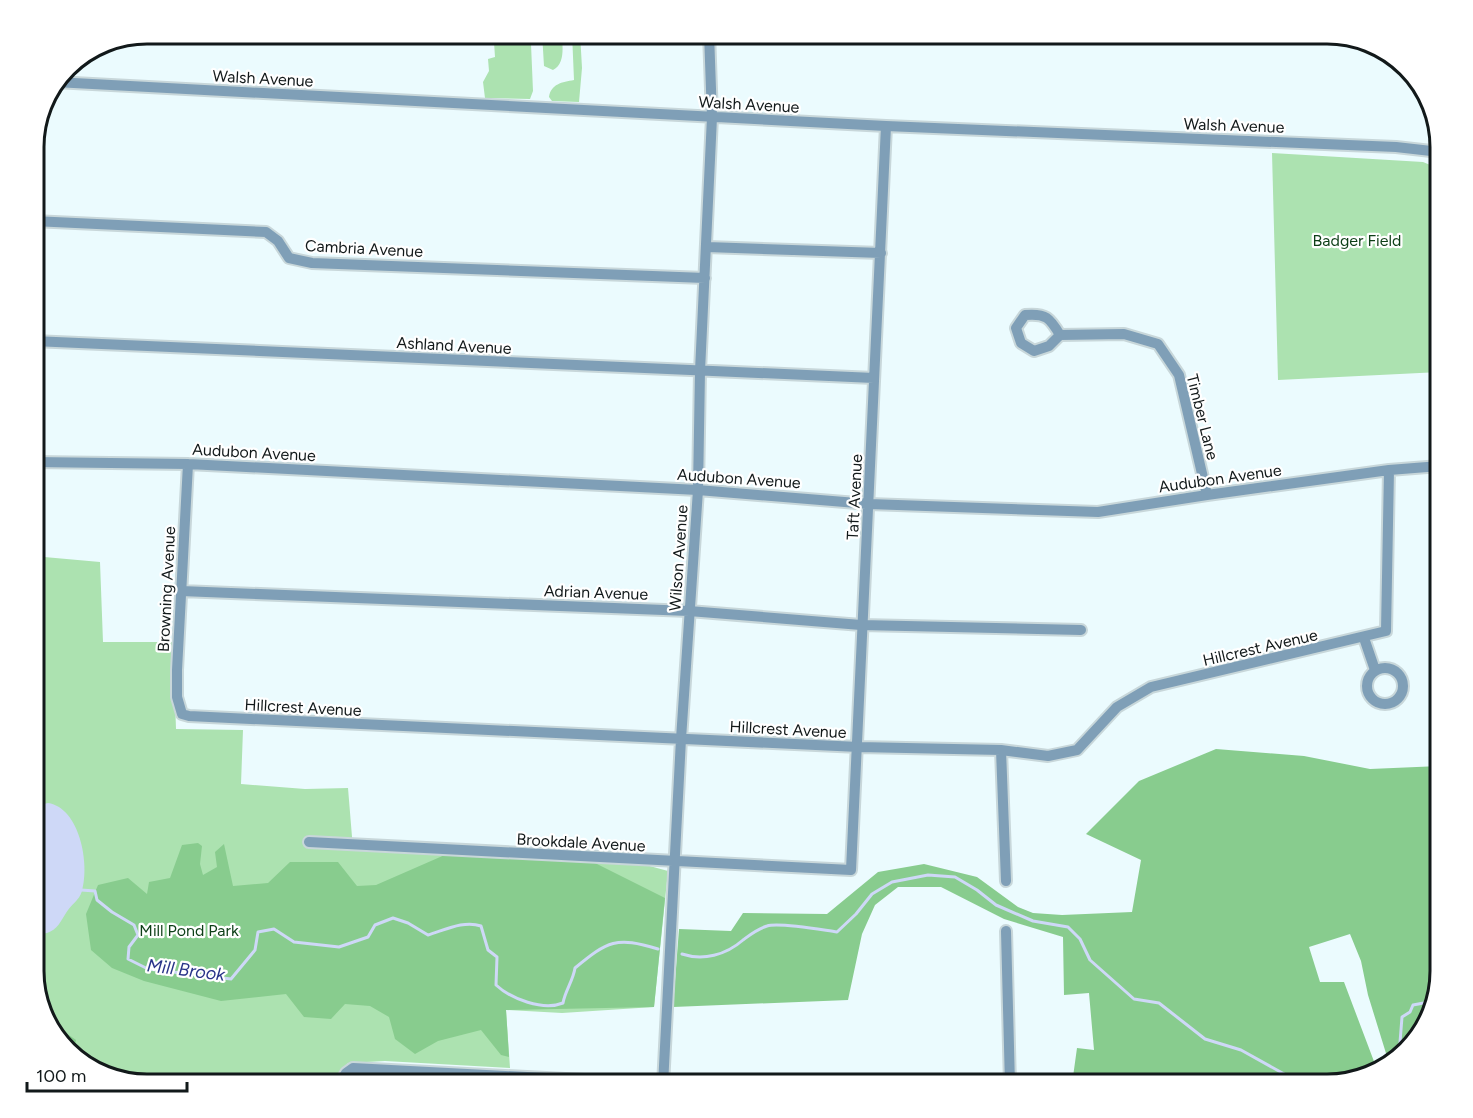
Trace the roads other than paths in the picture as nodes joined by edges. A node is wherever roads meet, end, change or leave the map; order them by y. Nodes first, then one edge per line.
1 (709, 44) edge
2 (66, 83) edge
3 (712, 117) junction
4 (886, 126) junction
5 (1430, 151) edge
6 (44, 222) edge
7 (707, 247) junction
8 (881, 253) junction
9 (705, 278) junction
10 (1060, 335) dead end
11 (44, 341) edge
12 (700, 371) junction
13 (874, 378) junction
14 (44, 462) edge
15 (188, 464) junction
16 (1430, 467) edge
17 (1389, 470) junction
18 (698, 490) junction
19 (1207, 495) junction
20 (869, 504) junction
21 (181, 591) junction
22 (689, 610) junction
23 (861, 625) junction
24 (1081, 630) dead end
25 (1364, 638) junction
26 (1375, 670) dead end
27 (182, 714) joint
28 (681, 739) junction
29 (859, 747) junction
30 (1001, 750) junction
31 (309, 842) dead end
32 (675, 861) junction
33 (851, 870) joint
34 (1006, 881) dead end
35 (1006, 931) dead end
36 (345, 1074) edge
37 (470, 1074) edge
38 (664, 1074) edge
39 (1010, 1074) edge

1 - 3 street, Wilson Avenue
2 - 3 street, Walsh Avenue
3 - 4 street, Walsh Avenue
3 - 7 street, Wilson Avenue
4 - 5 street, Walsh Avenue
4 - 8 street, Taft Avenue
6 - 9 street, Cambria Avenue
7 - 8 street
7 - 9 street, Wilson Avenue
8 - 13 street, Taft Avenue
9 - 12 street, Wilson Avenue
10 - 19 street, Timber Lane
11 - 12 street, Ashland Avenue
12 - 13 street, Ashland Avenue
12 - 18 street, Wilson Avenue
13 - 20 street, Taft Avenue
14 - 15 street, Audubon Avenue
15 - 18 street, Audubon Avenue
15 - 21 street, Browning Avenue
16 - 17 street, Audubon Avenue
17 - 19 street, Audubon Avenue
17 - 25 street, Hillcrest Avenue
18 - 20 street, Audubon Avenue
18 - 22 street, Wilson Avenue
19 - 20 street, Audubon Avenue
20 - 23 street, Taft Avenue
21 - 22 street, Adrian Avenue
21 - 27 street, Browning Avenue
22 - 23 street, Adrian Avenue
22 - 28 street, Wilson Avenue
23 - 24 street, Adrian Avenue
23 - 29 street, Taft Avenue
25 - 26 street
25 - 30 street, Hillcrest Avenue
27 - 28 street, Hillcrest Avenue
28 - 29 street, Hillcrest Avenue
28 - 32 street, Wilson Avenue
29 - 30 street, Hillcrest Avenue
29 - 33 street, Taft Avenue
30 - 34 street
31 - 32 street, Brookdale Avenue
32 - 33 street, Brookdale Avenue
32 - 38 street, Wilson Avenue
35 - 39 street
36 - 37 street

